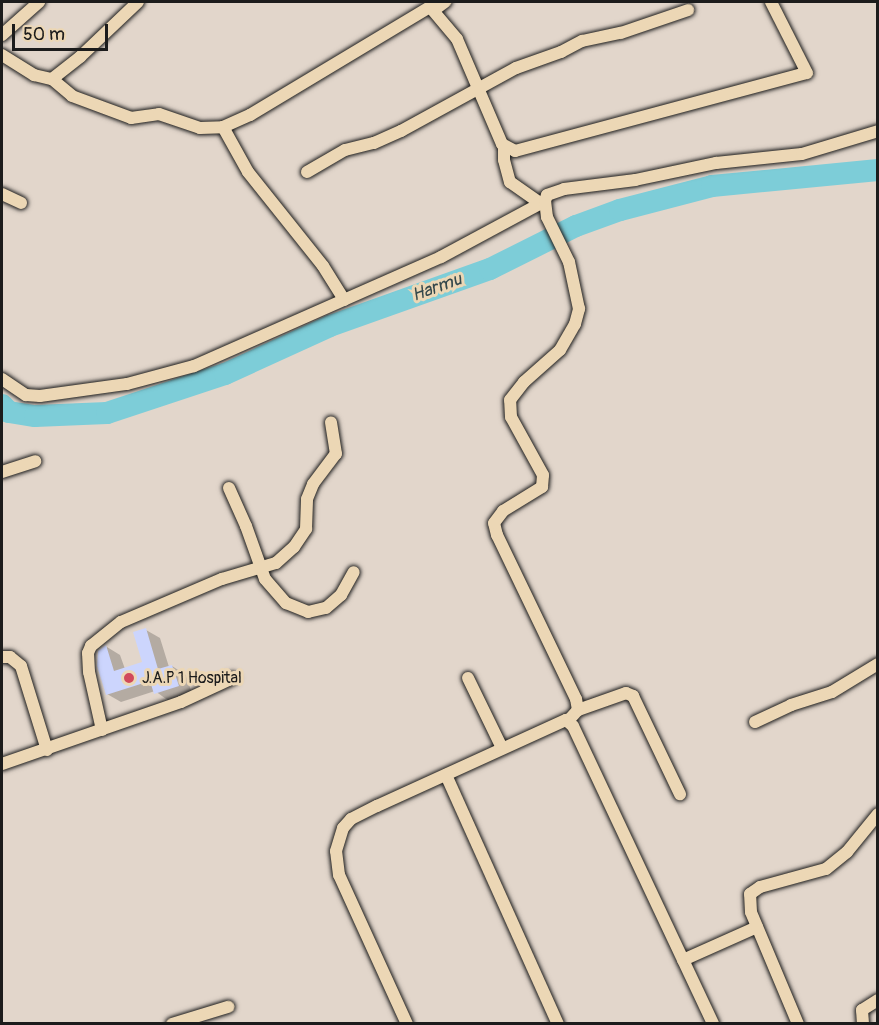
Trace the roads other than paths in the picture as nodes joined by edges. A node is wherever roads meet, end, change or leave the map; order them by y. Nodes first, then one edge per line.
1 (39, 2) edge
2 (138, 2) edge
3 (445, 2) edge
4 (771, 2) edge
5 (434, 10) junction
6 (688, 10) dead end
7 (2, 35) edge
8 (2, 55) edge
9 (52, 79) junction
10 (478, 87) junction
11 (223, 127) junction
12 (878, 131) edge
13 (504, 147) junction
14 (308, 172) dead end
15 (2, 194) edge
16 (542, 202) junction
17 (21, 203) dead end
18 (344, 300) junction
19 (2, 379) edge
20 (331, 422) dead end
21 (35, 461) dead end
22 (2, 472) edge
23 (229, 489) dead end
24 (259, 568) junction
25 (354, 572) dead end
26 (2, 657) edge
27 (878, 664) edge
28 (233, 678) dead end
29 (468, 678) dead end
30 (578, 710) junction
31 (568, 721) junction
32 (755, 722) dead end
33 (102, 730) junction
34 (502, 748) junction
35 (47, 750) junction
36 (2, 765) edge
37 (446, 775) junction
38 (680, 794) dead end
39 (878, 814) edge
40 (758, 927) junction
41 (683, 960) junction
42 (878, 1000) edge
43 (228, 1007) dead end
44 (172, 1023) edge
45 (407, 1023) edge
46 (558, 1023) edge
47 (712, 1023) edge
48 (798, 1023) edge
49 (863, 1023) edge

1 - 7 street
2 - 9 street
3 - 5 street
4 - 13 street
5 - 10 street
5 - 11 street
6 - 10 street
8 - 9 street
9 - 11 street
10 - 13 street
10 - 14 street
11 - 18 street
12 - 16 street
13 - 16 street
15 - 17 street
16 - 18 street
16 - 30 street
18 - 19 street
20 - 24 street
21 - 22 street
23 - 24 street
24 - 25 street
24 - 33 street
26 - 35 street
27 - 32 street
28 - 33 street
29 - 34 street
30 - 31 street
30 - 38 street
31 - 34 street
31 - 41 street
33 - 35 street
34 - 37 street
35 - 36 street
37 - 45 street
37 - 46 street
39 - 40 street
40 - 41 street
40 - 48 street
41 - 47 street
42 - 49 street
43 - 44 street

